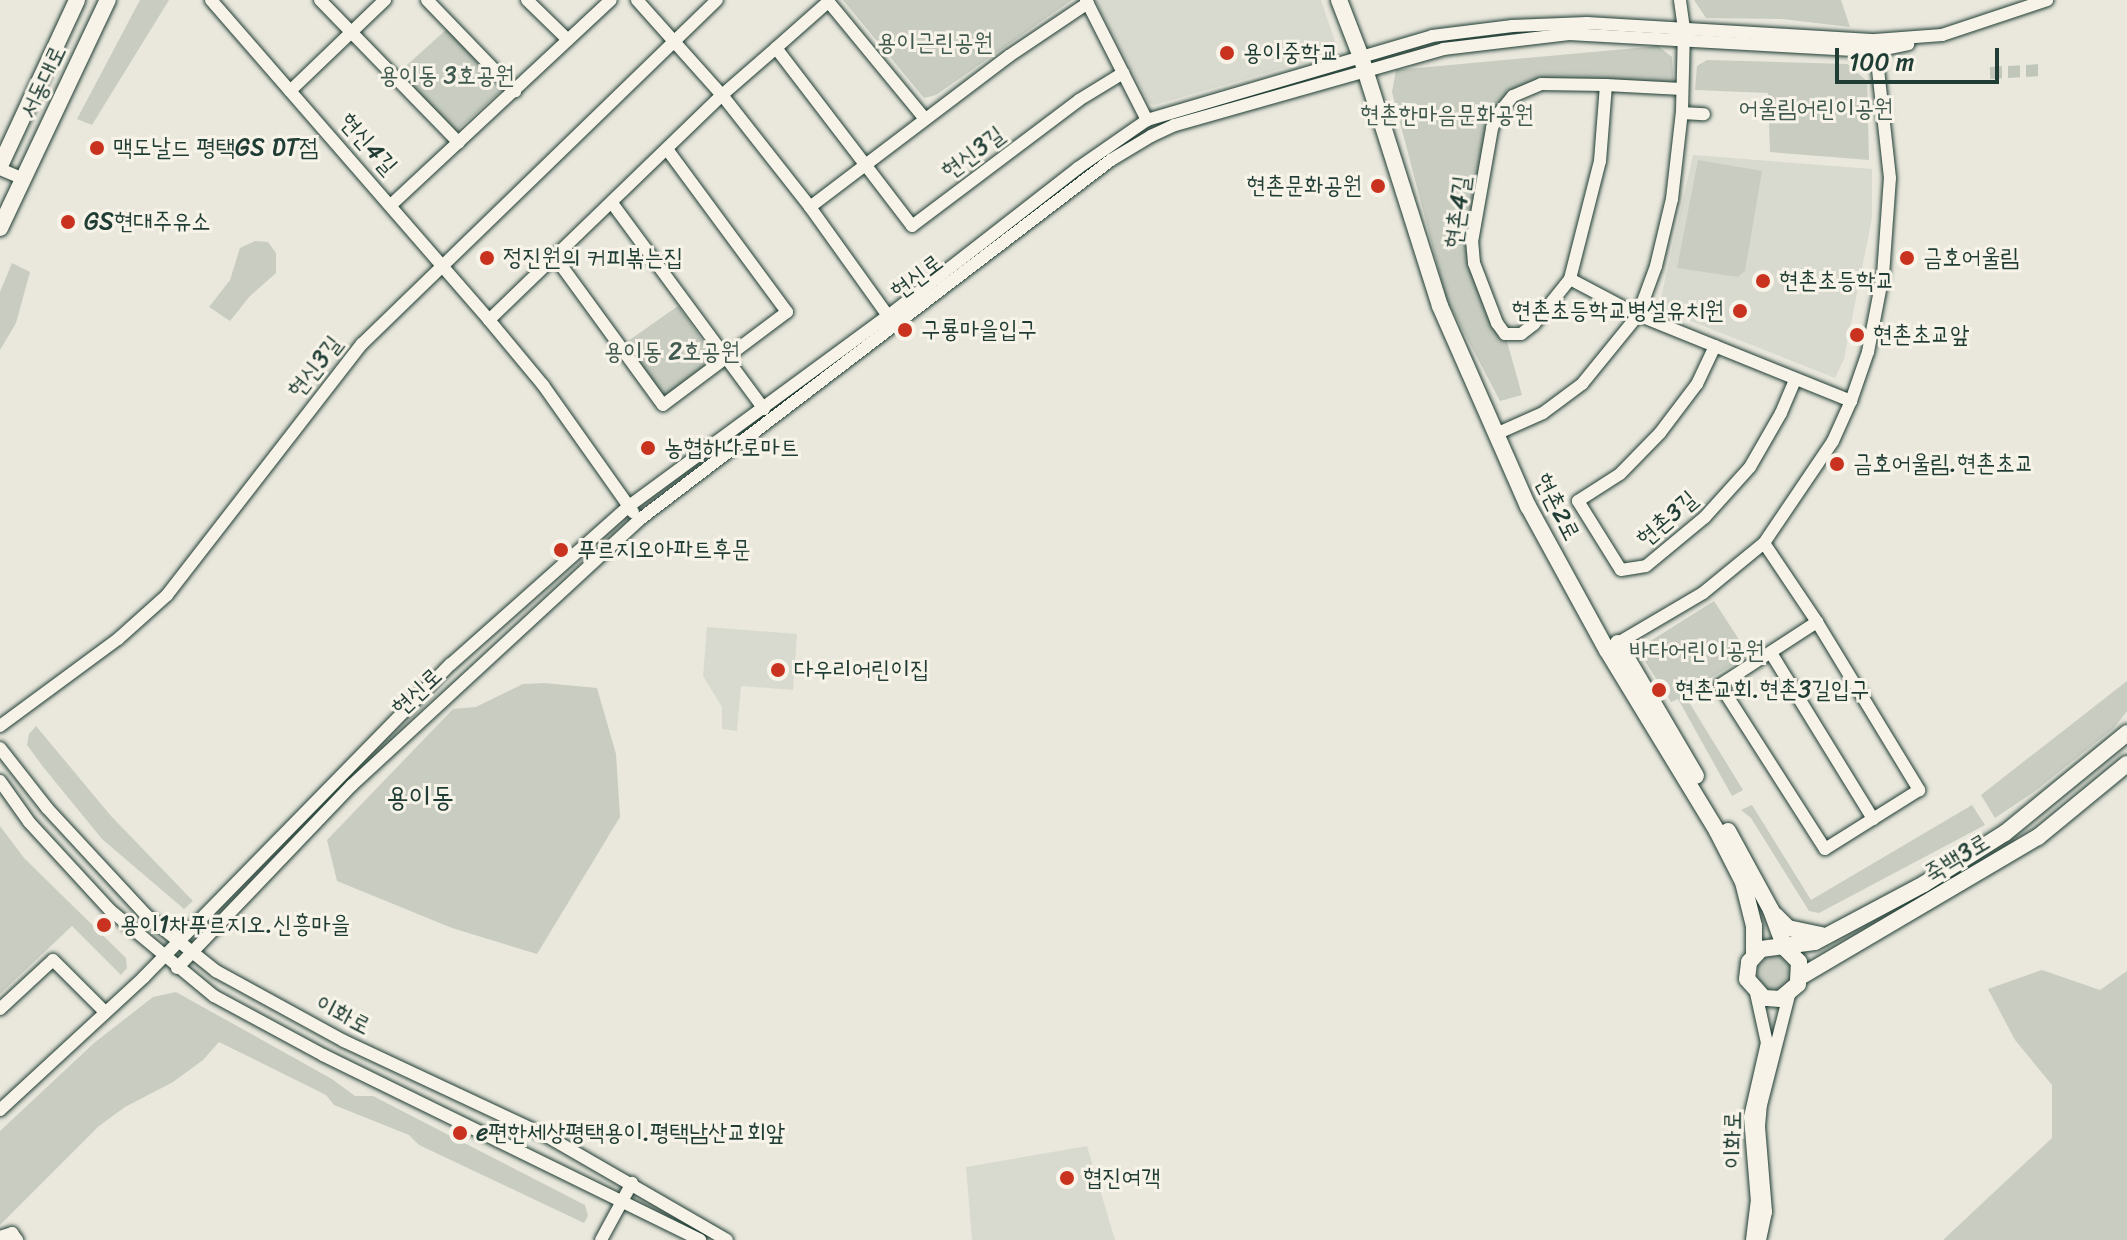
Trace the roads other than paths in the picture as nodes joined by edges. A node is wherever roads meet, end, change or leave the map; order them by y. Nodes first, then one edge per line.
1 (77, 0) edge
2 (108, 0) edge
3 (211, 0) edge
4 (320, 0) edge
5 (385, 0) edge
6 (427, 0) edge
7 (527, 0) edge
8 (611, 0) edge
9 (637, 0) edge
10 (717, 0) edge
11 (1339, 0) edge
12 (1680, 0) edge
13 (2047, 0) edge
14 (827, 1) edge
15 (1087, 2) edge
16 (352, 32) junction
17 (1684, 35) junction
18 (568, 40) junction
19 (674, 40) junction
20 (1876, 46) junction
21 (776, 48) junction
22 (1363, 62) junction
23 (1123, 73) junction
24 (1606, 85) junction
25 (1682, 89) junction
26 (290, 91) junction
27 (515, 91) junction
28 (722, 95) junction
29 (1682, 113) junction
30 (1704, 114) dead end
31 (925, 119) junction
32 (1147, 120) junction
33 (459, 143) junction
34 (667, 149) junction
35 (866, 166) junction
36 (0, 167) edge
37 (23, 179) junction
38 (612, 203) junction
39 (392, 204) junction
40 (810, 207) junction
41 (0, 228) edge
42 (555, 257) junction
43 (443, 265) junction
44 (1570, 279) junction
45 (1638, 315) junction
46 (888, 316) junction
47 (489, 320) junction
48 (1715, 346) junction
49 (728, 357) junction
50 (1795, 380) junction
51 (1851, 401) junction
52 (764, 409) junction
53 (1496, 434) junction
54 (629, 506) junction
55 (639, 520) junction
56 (1764, 543) junction
57 (1817, 622) junction
58 (1612, 647) junction
59 (1771, 653) junction
60 (0, 726) edge
61 (2127, 733) edge
62 (0, 748) edge
63 (2127, 764) edge
64 (0, 781) edge
65 (1873, 819) junction
66 (1771, 910) junction
67 (1831, 934) junction
68 (179, 940) junction
69 (1785, 948) junction
70 (192, 951) junction
71 (1754, 954) junction
72 (163, 957) junction
73 (177, 968) junction
74 (1800, 977) junction
75 (1756, 993) junction
76 (1789, 995) junction
77 (0, 1009) edge
78 (105, 1012) junction
79 (0, 1110) edge
80 (632, 1183) junction
81 (622, 1199) junction
82 (0, 1237) edge
83 (17, 1240) edge
84 (601, 1240) edge
85 (700, 1240) edge
86 (727, 1240) edge
87 (1752, 1240) edge
88 (1760, 1240) edge

1 - 36 main road, 서동대로
2 - 37 main road, 서동대로
3 - 26 street, 현신4길
4 - 16 street
5 - 16 street
6 - 27 street
7 - 18 street
8 - 18 street
9 - 19 street
10 - 19 street, 현신3길
11 - 22 main road
12 - 17 street
13 - 20 street
14 - 21 street
14 - 31 street
15 - 23 street
15 - 31 street
16 - 26 street
16 - 33 street
17 - 20 street
17 - 22 street
17 - 25 street
18 - 27 street
19 - 28 street
19 - 43 street, 현신3길
20 - 51 street
21 - 28 street
21 - 35 street, 현신3길
22 - 32 street, 현신로
22 - 53 main road, 현촌2로
22 - 55 street, 현신로
23 - 32 street
23 - 35 street, 현신3길
24 - 25 street, 현촌4길
24 - 44 street, 현촌4길
24 - 44 street, 현촌4길
25 - 29 street
26 - 39 street, 현신4길
27 - 33 street
28 - 34 street
28 - 40 street
29 - 30 street
29 - 45 street
31 - 35 street
32 - 46 street, 현신로
33 - 39 street
34 - 38 street
34 - 49 street
35 - 40 street
36 - 37 street
37 - 41 main road, 서동대로
38 - 42 street
38 - 49 street
39 - 43 street, 현신4길
40 - 46 street
42 - 47 street
42 - 49 street
43 - 47 street, 현신4길
43 - 60 street, 현신3길
44 - 45 street
45 - 48 street
45 - 53 street
46 - 52 street, 현신로
47 - 54 street, 현신4길
48 - 50 street
48 - 50 street, 현촌3길
49 - 52 street
50 - 51 street
51 - 56 street
52 - 54 street, 현신로
53 - 58 main road, 현촌2로
54 - 55 street, 현신4길
54 - 68 street, 현신로
55 - 70 street, 현신로
56 - 57 street
56 - 58 street
57 - 59 street
57 - 65 street
58 - 66 main road, 현촌2로
58 - 71 main road, 현촌2로
59 - 65 street
59 - 65 street
61 - 67 main road, 죽백3로
62 - 68 street, 이화로
63 - 74 main road, 죽백3로
64 - 72 street
66 - 67 main road
66 - 69 main road, 현촌2로
67 - 69 main road, 죽백3로
68 - 70 street, 이화로
68 - 72 street, 현신로
69 - 71 main road
69 - 74 main road
70 - 73 street, 현신로
70 - 80 street, 이화로
71 - 75 main road
72 - 73 street
72 - 78 street, 현신로
73 - 81 street
74 - 76 main road
75 - 76 main road
75 - 87 street, 이화로
76 - 88 street, 이화로
77 - 78 street
78 - 79 street, 현신로
80 - 81 street
80 - 86 street, 이화로
81 - 84 street
81 - 85 street
82 - 83 street

